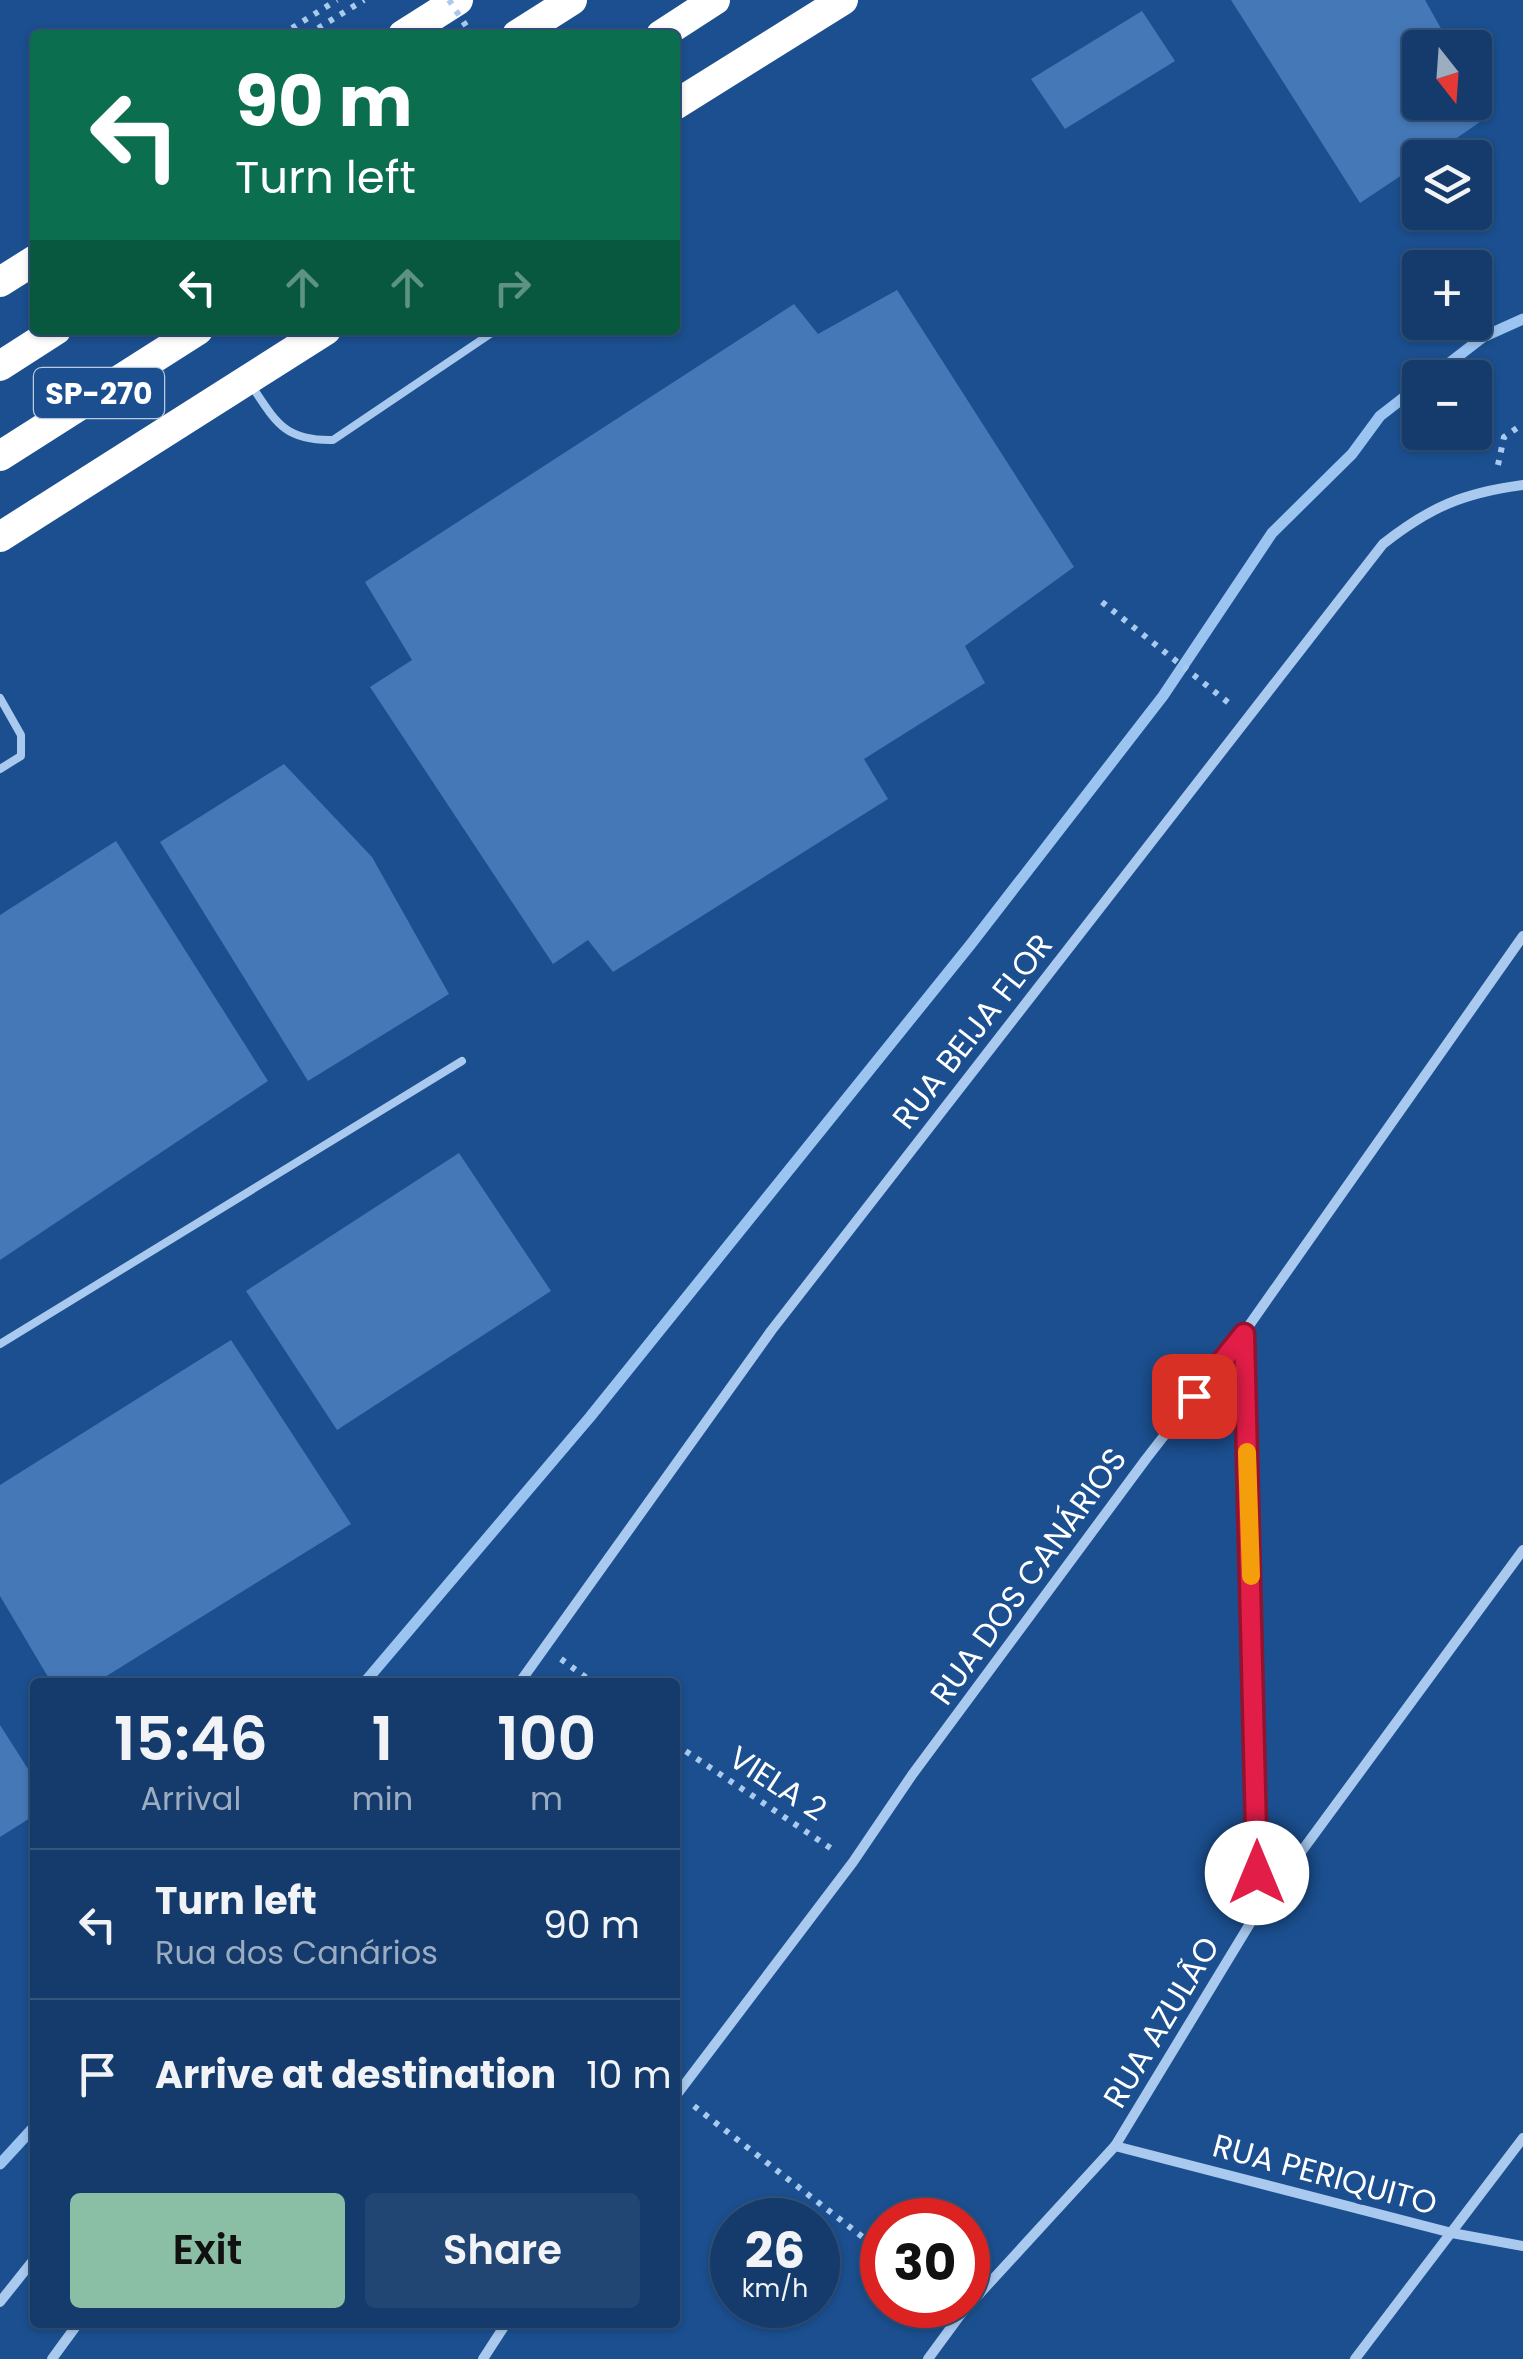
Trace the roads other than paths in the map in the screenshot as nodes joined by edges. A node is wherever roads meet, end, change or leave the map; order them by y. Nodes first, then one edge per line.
1 (458, 0) edge
2 (572, 0) edge
3 (715, 0) edge
4 (843, 0) edge
5 (410, 30) edge
6 (525, 30) edge
7 (668, 30) edge
8 (680, 102) edge
9 (30, 263) edge
10 (0, 282) edge
11 (48, 335) edge
12 (190, 335) edge
13 (318, 335) edge
14 (489, 335) edge
15 (0, 366) edge
16 (248, 381) junction
17 (0, 456) edge
18 (1523, 485) edge
19 (0, 537) edge
20 (0, 698) edge
21 (0, 769) edge
22 (1523, 936) edge
23 (462, 1061) dead end
24 (1244, 1334) junction
25 (0, 1344) edge
26 (1523, 1550) edge
27 (523, 1678) edge
28 (1257, 1912) junction
29 (680, 2091) edge
30 (1523, 2138) edge
31 (1116, 2146) junction
32 (1452, 2233) junction
33 (1523, 2246) edge
34 (30, 2264) edge
35 (0, 2302) edge
36 (75, 2328) edge
37 (503, 2328) edge
38 (52, 2359) edge
39 (483, 2359) edge
40 (928, 2359) edge
41 (1356, 2359) edge

1 - 5 highway
2 - 6 highway
3 - 7 highway
4 - 8 highway
9 - 10 highway
11 - 15 highway, SP-270
12 - 17 highway, SP-270
13 - 16 highway
14 - 16 lane
16 - 19 highway
18 - 27 street, RUA BEIJA FLOR
20 - 21 lane
22 - 24 street, RUA DOS CANÁRIOS
23 - 25 lane
24 - 28 street
24 - 29 street, RUA DOS CANÁRIOS
26 - 28 street, RUA AZULÃO
28 - 31 street, RUA AZULÃO
30 - 32 street
31 - 32 street, RUA PERIQUITO
31 - 40 street, RUA AZULÃO
32 - 33 street, RUA PERIQUITO
32 - 41 street
34 - 35 street
36 - 38 street
37 - 39 street

